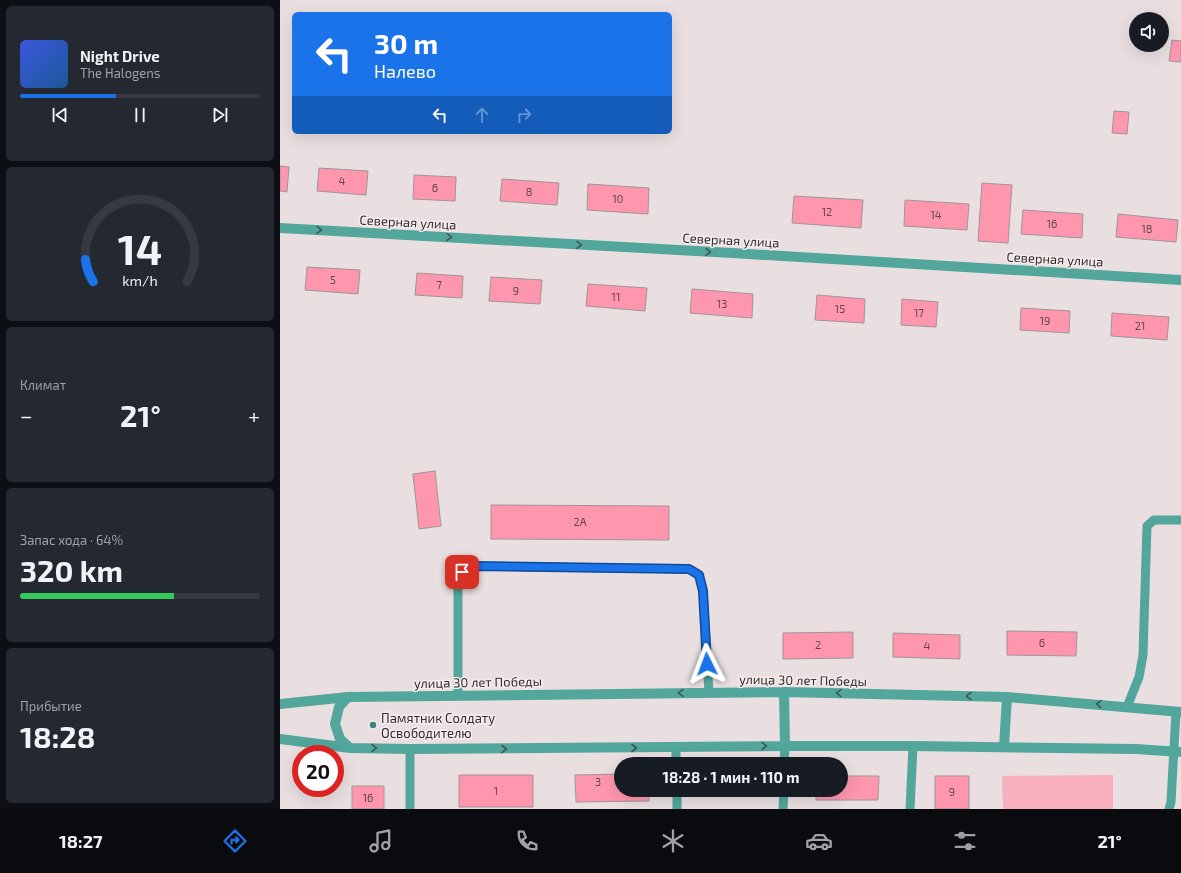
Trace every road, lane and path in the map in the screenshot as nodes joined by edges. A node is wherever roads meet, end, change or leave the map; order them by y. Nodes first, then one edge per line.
1 (280, 228) edge
2 (1181, 280) edge
3 (1181, 520) edge
4 (784, 692) junction
5 (709, 693) junction
6 (458, 695) junction
7 (348, 697) junction
8 (1007, 697) junction
9 (280, 704) edge
10 (1127, 707) junction
11 (1179, 712) edge
12 (280, 739) edge
13 (784, 746) junction
14 (913, 746) junction
15 (1004, 746) junction
16 (676, 747) junction
17 (350, 748) junction
18 (410, 749) junction
19 (1178, 751) edge
20 (676, 757) edge
21 (784, 757) edge
22 (677, 797) edge
23 (784, 797) edge
24 (410, 809) edge
25 (677, 809) edge
26 (783, 809) edge
27 (910, 809) edge
28 (1169, 809) edge

1 -> 2 street, Северная улица
3 - 10 lane
4 - 5 street, улица 30 лет Победы
8 -> 4 street, улица 30 лет Победы
4 - 13 street
5 -> 6 street, улица 30 лет Победы
5 - 6 lane
6 - 7 street, улица 30 лет Победы
7 - 9 street, улица 30 лет Победы
7 - 17 street
10 -> 8 street, улица 30 лет Победы
8 - 15 street
10 - 11 street, улица 30 лет Победы
11 - 19 lane
12 - 17 street
13 - 14 street
16 -> 13 street
13 - 21 lane
14 - 15 street
14 - 27 lane
15 - 19 street
18 -> 16 street
16 - 20 lane
17 -> 18 street
18 - 24 lane
19 - 28 lane
22 - 25 lane
23 - 26 lane

